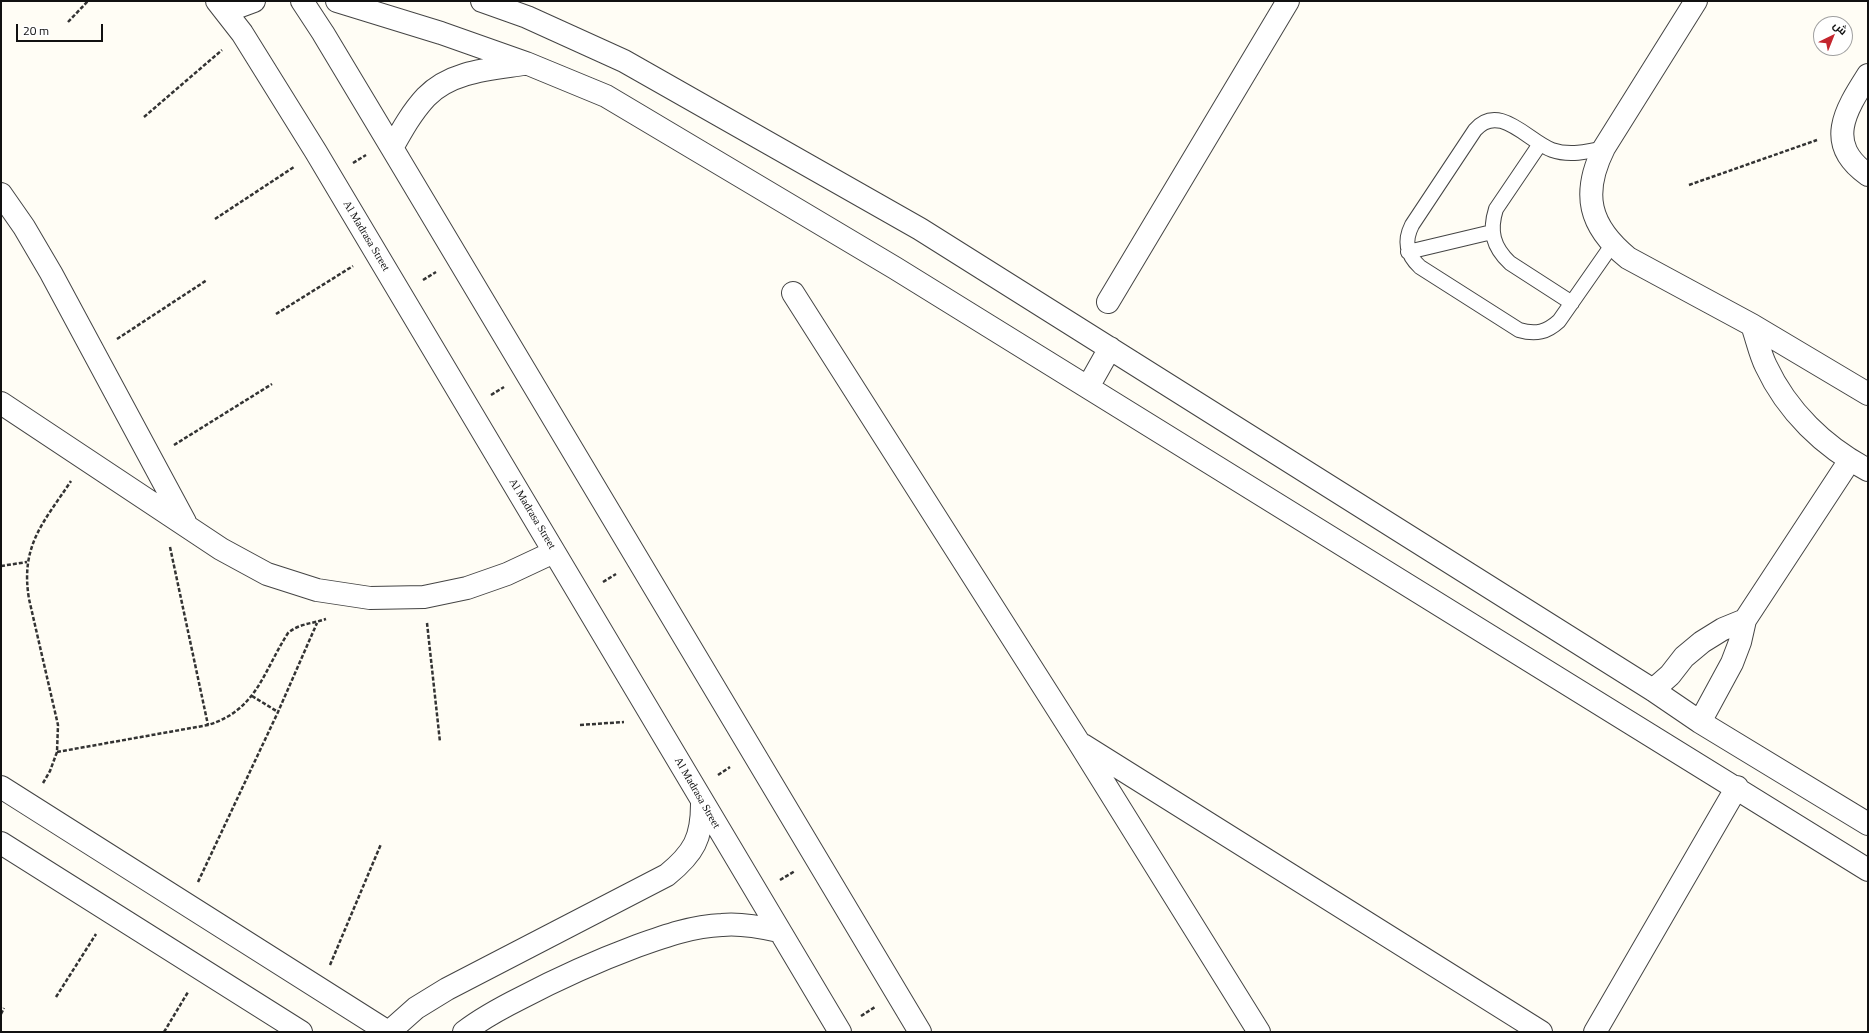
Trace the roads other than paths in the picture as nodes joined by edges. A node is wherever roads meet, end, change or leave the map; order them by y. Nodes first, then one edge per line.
1 (254, 1) edge
2 (302, 1) edge
3 (337, 1) edge
4 (482, 1) edge
5 (1288, 1) edge
6 (1696, 1) edge
7 (222, 6) edge
8 (526, 64) junction
9 (1868, 75) edge
10 (1540, 144) junction
11 (391, 145) junction
12 (1604, 148) junction
13 (1868, 174) edge
14 (1, 194) edge
15 (1492, 232) junction
16 (1612, 245) junction
17 (1408, 252) junction
18 (793, 293) dead end
19 (1108, 302) dead end
20 (1572, 303) junction
21 (1752, 325) junction
22 (1110, 348) junction
23 (1088, 387) junction
24 (1868, 394) edge
25 (1, 403) edge
26 (1859, 465) edge
27 (186, 525) junction
28 (554, 552) junction
29 (1745, 620) junction
30 (1654, 690) junction
31 (1700, 722) junction
32 (1078, 742) junction
33 (1, 787) edge
34 (1737, 787) junction
35 (699, 796) junction
36 (1868, 824) edge
37 (1, 843) edge
38 (1868, 870) edge
39 (779, 931) junction
40 (839, 1030) edge
41 (301, 1032) edge
42 (389, 1032) edge
43 (464, 1032) edge
44 (920, 1032) edge
45 (1259, 1032) edge
46 (1541, 1032) edge
47 (1595, 1032) edge

1 - 7 street
2 - 11 street
3 - 8 street
4 - 22 street
5 - 19 street
6 - 12 street
7 - 28 street, Al Madrasa Street
8 - 11 street
8 - 23 street
9 - 13 street
10 - 12 lane
10 - 15 lane
10 - 17 lane
11 - 44 street
12 - 16 street
14 - 27 street
15 - 17 lane
15 - 20 lane
16 - 20 lane
16 - 21 street
17 - 20 lane
18 - 32 street
21 - 24 street
21 - 26 street
22 - 23 street
22 - 30 street
23 - 34 street
25 - 27 street
26 - 29 street
27 - 28 street
28 - 35 street, Al Madrasa Street
29 - 30 street
29 - 31 street
30 - 31 street
31 - 36 street
32 - 45 street
32 - 46 street
33 - 42 street
34 - 38 street
34 - 47 street
35 - 39 street, Al Madrasa Street
35 - 42 street
37 - 41 street
39 - 40 street, Al Madrasa Street
39 - 43 street

